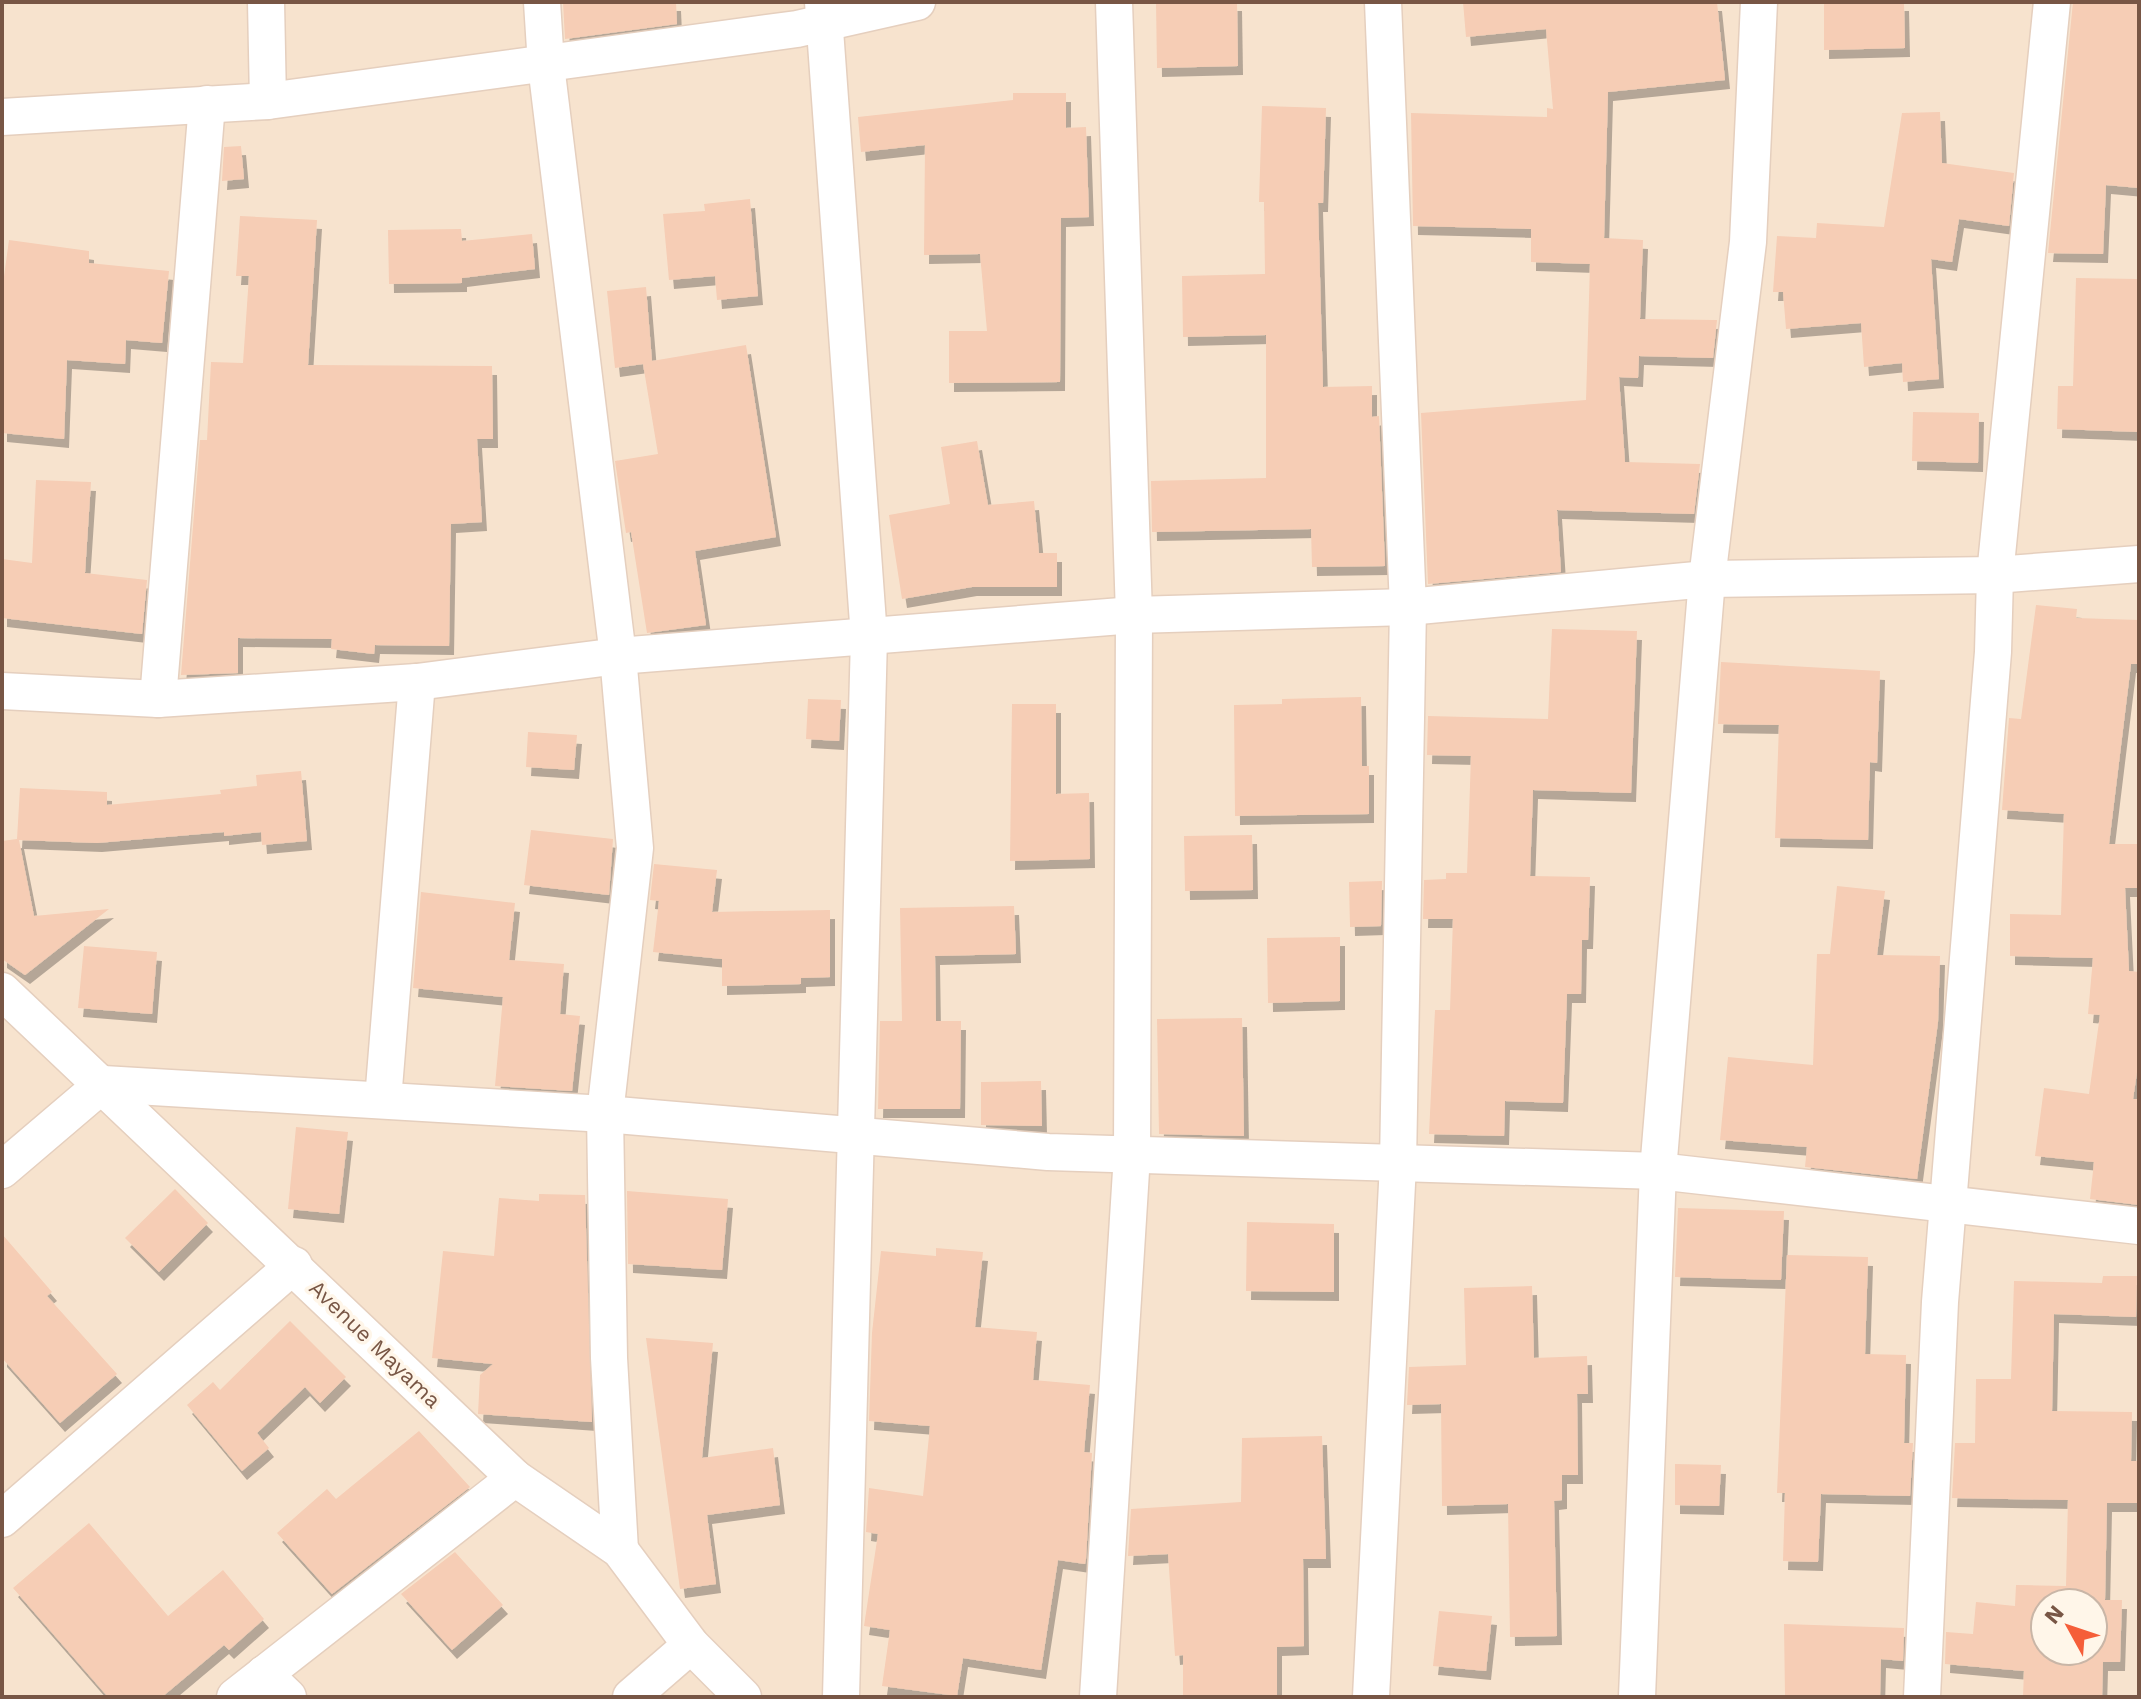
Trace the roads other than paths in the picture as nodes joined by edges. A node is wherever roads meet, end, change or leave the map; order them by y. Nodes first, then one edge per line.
1 (266, 2) edge
2 (542, 2) edge
3 (917, 2) edge
4 (1114, 2) edge
5 (1383, 2) edge
6 (1759, 2) edge
7 (2052, 2) edge
8 (823, 12) edge
9 (546, 65) junction
10 (268, 101) junction
11 (207, 104) junction
12 (2, 117) edge
13 (2139, 564) edge
14 (1995, 575) junction
15 (1707, 579) junction
16 (1408, 607) junction
17 (1134, 615) junction
18 (869, 637) junction
19 (618, 656) junction
20 (417, 682) junction
21 (2, 691) edge
22 (158, 699) junction
23 (2, 991) edge
24 (103, 1084) junction
25 (383, 1100) junction
26 (605, 1114) junction
27 (854, 1137) junction
28 (1132, 1155) junction
29 (1398, 1164) junction
30 (2, 1170) edge
31 (1658, 1171) junction
32 (1948, 1205) junction
33 (2139, 1226) edge
34 (294, 1265) junction
35 (515, 1478) junction
36 (2, 1519) edge
37 (620, 1550) junction
38 (691, 1645) junction
39 (276, 1685) edge
40 (235, 1697) edge
41 (631, 1697) edge
42 (743, 1697) edge
43 (841, 1697) edge
44 (1098, 1697) edge
45 (1371, 1697) edge
46 (1637, 1697) edge
47 (1922, 1697) edge

1 - 10 street
2 - 9 street
3 - 8 street
4 - 17 street
5 - 16 street
6 - 15 street
7 - 14 street
8 - 9 street
8 - 18 street
9 - 10 street
9 - 19 street
10 - 11 street
11 - 12 street
11 - 22 street
13 - 14 street
14 - 15 street
14 - 32 street
15 - 16 street
15 - 31 street
16 - 17 street
16 - 29 street
17 - 18 street
17 - 28 street
18 - 19 street
18 - 27 street
19 - 20 street
19 - 26 street
20 - 22 street
20 - 25 street
21 - 22 street
23 - 24 street, Avenue Mayama
24 - 25 street
24 - 30 street
24 - 34 street, Avenue Mayama
25 - 26 street
26 - 27 street
26 - 37 street
27 - 28 street
27 - 43 street
28 - 29 street
28 - 44 street
29 - 31 street
29 - 45 street
31 - 32 street
31 - 46 street
32 - 33 street
32 - 47 street
34 - 35 street, Avenue Mayama
34 - 36 street
35 - 37 street, Avenue Mayama
35 - 39 street
37 - 38 street, Avenue Mayama
38 - 41 street
38 - 42 street, Avenue Mayama
39 - 40 street

